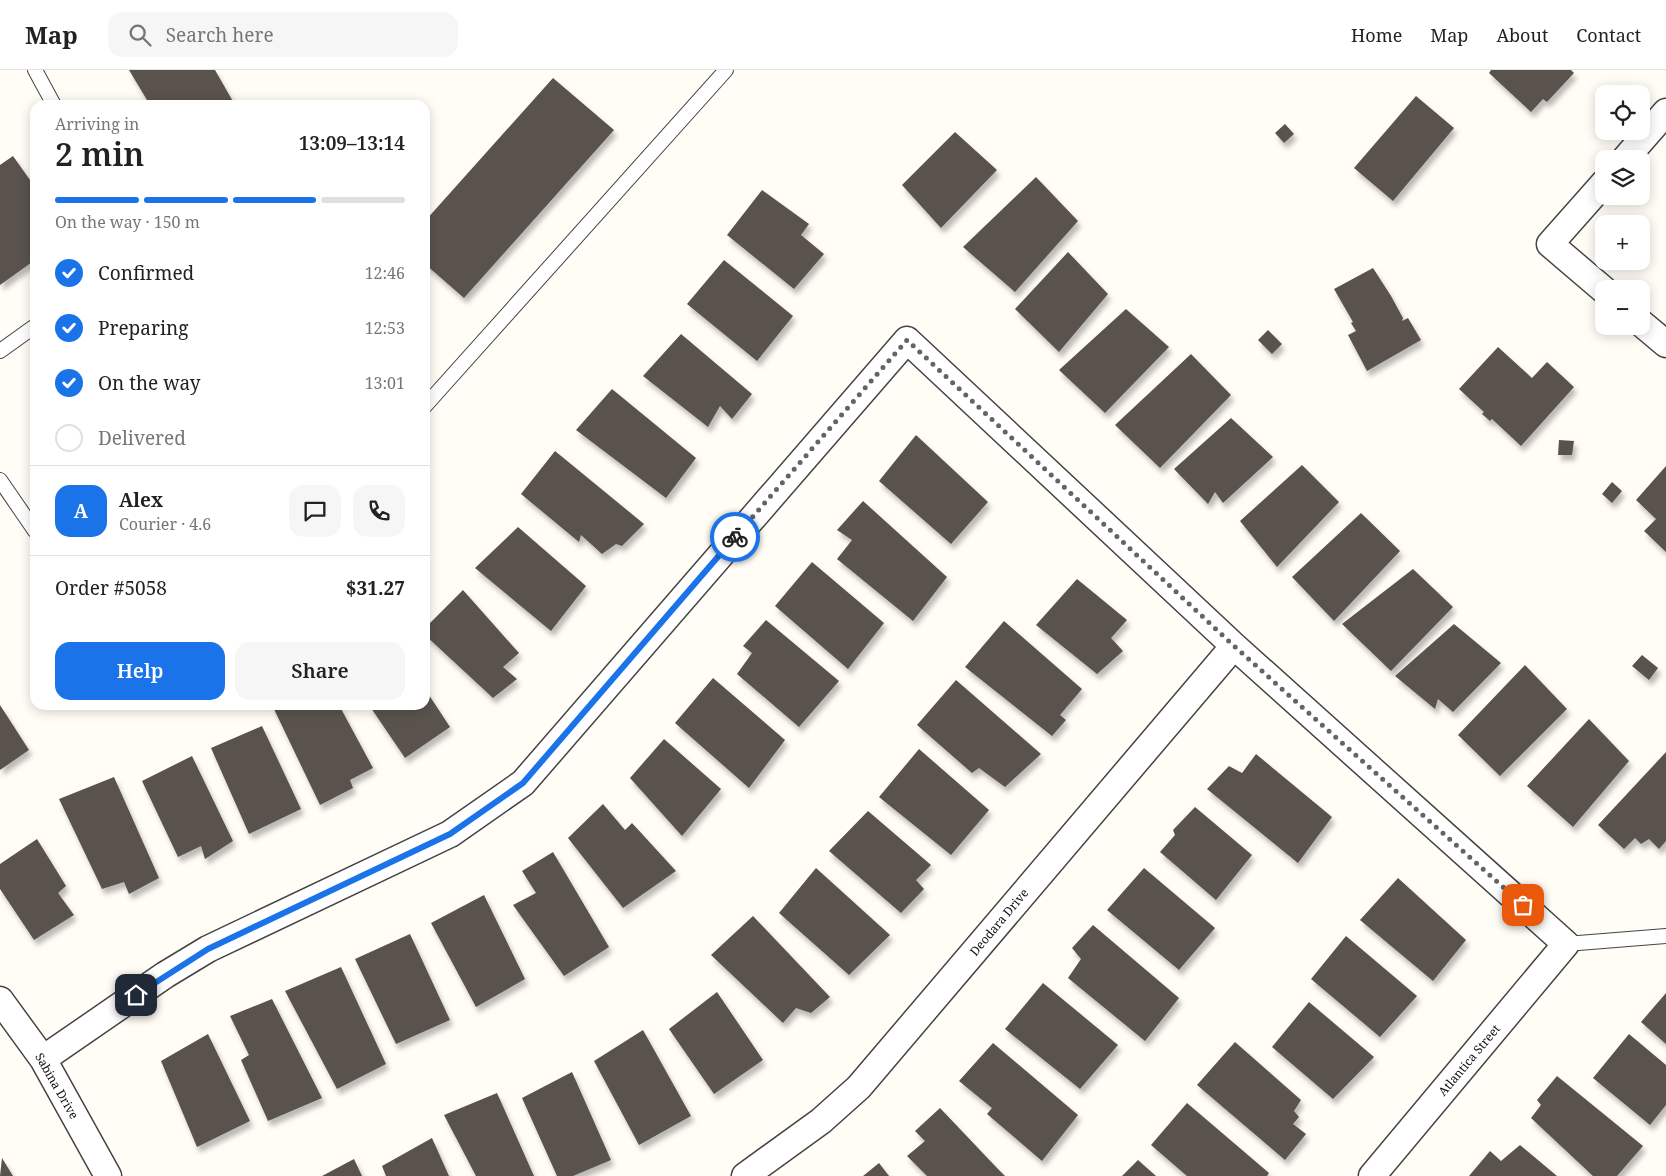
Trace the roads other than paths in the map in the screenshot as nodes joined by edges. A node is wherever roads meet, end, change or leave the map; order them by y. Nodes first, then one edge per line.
1 (35, 70) edge
2 (726, 70) edge
3 (51, 100) edge
4 (1666, 112) edge
5 (1633, 150) edge
6 (1595, 193) edge
7 (1595, 282) edge
8 (30, 330) edge
9 (1650, 331) edge
10 (1666, 344) edge
11 (0, 351) edge
12 (430, 400) edge
13 (0, 480) edge
14 (30, 524) edge
15 (1234, 646) junction
16 (1666, 936) edge
17 (1566, 944) junction
18 (0, 1000) edge
19 (43, 1059) junction
20 (108, 1176) edge
21 (744, 1176) edge
22 (1372, 1176) edge

1 - 3 lane
2 - 12 lane
4 - 5 street
6 - 7 street
8 - 11 lane
9 - 10 street
13 - 14 lane
15 - 17 street
15 - 19 street
15 - 21 street, Deodara Drive
16 - 17 lane
17 - 22 street, Atlantica Street
18 - 19 street, Sabina Drive
19 - 20 street, Sabina Drive

